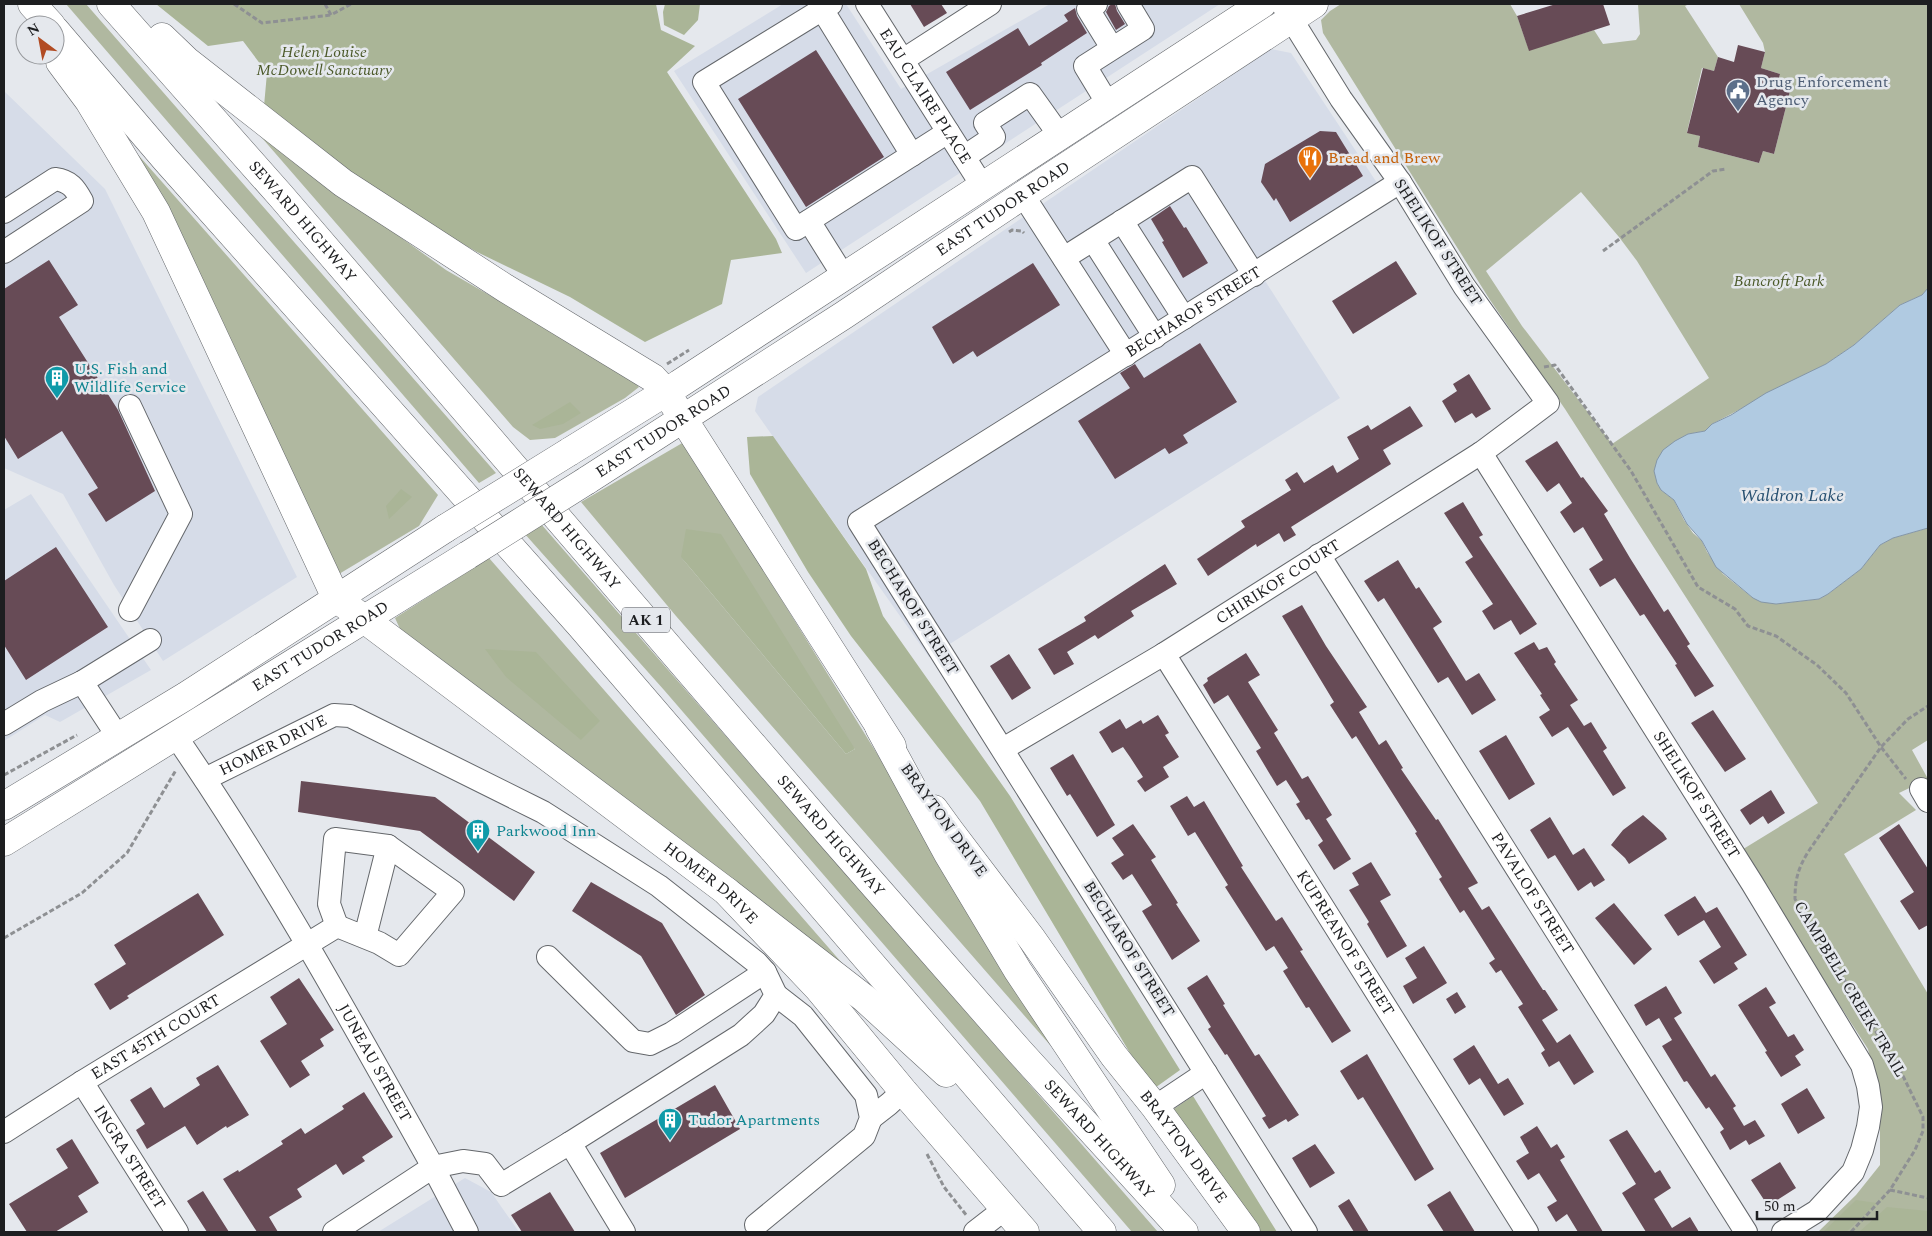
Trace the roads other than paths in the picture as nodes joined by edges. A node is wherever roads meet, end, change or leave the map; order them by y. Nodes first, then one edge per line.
1 (17, 4) edge
2 (32, 4) edge
3 (111, 4) edge
4 (126, 4) edge
5 (867, 4) edge
6 (990, 4) edge
7 (1096, 4) edge
8 (1128, 4) edge
9 (1262, 4) edge
10 (1314, 4) edge
11 (826, 7) edge
12 (1287, 11) edge
13 (25, 15) edge
14 (42, 15) edge
15 (65, 42) edge
16 (1112, 48) junction
17 (902, 60) junction
18 (62, 65) edge
19 (1108, 104) junction
20 (1056, 130) junction
21 (948, 132) junction
22 (994, 137) junction
23 (912, 155) junction
24 (964, 157) junction
25 (1400, 182) junction
26 (983, 187) junction
27 (1023, 195) junction
28 (4, 212) edge
29 (809, 221) junction
30 (1122, 221) junction
31 (1093, 240) junction
32 (4, 252) edge
33 (1064, 258) junction
34 (1254, 275) junction
35 (844, 277) junction
36 (1184, 318) junction
37 (1155, 337) junction
38 (1126, 355) junction
39 (666, 392) junction
40 (1548, 403) joint
41 (130, 406) dead end
42 (684, 419) junction
43 (1481, 453) junction
44 (1319, 555) junction
45 (336, 598) junction
46 (130, 610) dead end
47 (366, 619) junction
48 (150, 640) dead end
49 (1164, 654) junction
50 (82, 682) junction
51 (4, 724) edge
52 (879, 727) junction
53 (118, 737) junction
54 (182, 745) junction
55 (1003, 749) junction
56 (205, 780) junction
57 (4, 806) edge
58 (4, 842) edge
59 (388, 846) junction
60 (726, 891) junction
61 (337, 926) junction
62 (365, 937) junction
63 (309, 944) junction
64 (548, 957) dead end
65 (764, 972) junction
66 (776, 995) junction
67 (1206, 1073) junction
68 (82, 1082) junction
69 (903, 1090) junction
70 (1155, 1107) junction
71 (871, 1118) junction
72 (4, 1132) edge
73 (570, 1143) junction
74 (1035, 1154) junction
75 (433, 1166) junction
76 (1006, 1208) junction
77 (752, 1230) edge
78 (464, 1231) edge
79 (177, 1232) edge
80 (334, 1232) edge
81 (624, 1232) edge
82 (975, 1232) edge
83 (1026, 1232) edge
84 (1102, 1232) edge
85 (1184, 1232) edge
86 (1192, 1232) edge
87 (1246, 1232) edge
88 (1306, 1232) edge
89 (1527, 1232) edge
90 (1746, 1232) edge
91 (1783, 1232) edge

1 - 13 main road
2 - 14 main road
3 - 85 main road, SEWARD HIGHWAY / AK 1
4 - 39 main road, BRAYTON DRIVE
5 - 17 street, EAU CLAIRE PLACE
6 - 17 street
7 - 16 street
8 - 16 street
9 - 19 main road, EAST TUDOR ROAD
10 - 12 main road, EAST TUDOR ROAD
11 - 23 street
11 - 29 street
12 - 25 street, SHELIKOF STREET
12 - 27 main road, EAST TUDOR ROAD
15 - 74 main road
16 - 19 street
17 - 21 street, EAU CLAIRE PLACE
18 - 45 main road
19 - 20 main road, EAST TUDOR ROAD
20 - 22 street
20 - 22 street
20 - 26 main road, EAST TUDOR ROAD
21 - 23 street
21 - 24 street, EAU CLAIRE PLACE
22 - 24 street
23 - 29 street
24 - 26 street, EAU CLAIRE PLACE
25 - 34 street, BECHAROF STREET
25 - 40 street, SHELIKOF STREET
26 - 35 main road, EAST TUDOR ROAD
27 - 33 street
27 - 42 main road, EAST TUDOR ROAD
28 - 32 street
29 - 35 street
30 - 31 street
30 - 34 street
30 - 36 street
31 - 33 street
31 - 37 street
33 - 38 street
34 - 36 street, BECHAROF STREET
35 - 39 main road, EAST TUDOR ROAD
36 - 37 street, BECHAROF STREET
37 - 38 street, BECHAROF STREET
38 - 55 street, BECHAROF STREET
39 - 42 main road, BRAYTON DRIVE
39 - 45 main road, EAST TUDOR ROAD, bridge
40 - 43 street, CHIRIKOF COURT
41 - 46 street
42 - 47 main road, EAST TUDOR ROAD, bridge
42 - 52 main road, BRAYTON DRIVE
43 - 44 street, CHIRIKOF COURT
43 - 91 street, SHELIKOF STREET
44 - 49 street, CHIRIKOF COURT
44 - 90 street, PAVALOF STREET
45 - 47 main road, HOMER DRIVE
45 - 53 main road, EAST TUDOR ROAD
47 - 54 main road, EAST TUDOR ROAD
47 - 60 main road, HOMER DRIVE
48 - 50 street
49 - 55 street, CHIRIKOF COURT
49 - 89 street, KUPREANOF STREET
50 - 51 street
50 - 53 street
52 - 70 main road, BRAYTON DRIVE
52 - 86 main road
53 - 57 main road, EAST TUDOR ROAD
54 - 56 street, JUNEAU STREET
54 - 58 main road, EAST TUDOR ROAD
55 - 67 street, BECHAROF STREET
56 - 63 street, JUNEAU STREET
56 - 65 street, HOMER DRIVE
59 - 61 street
59 - 62 street
59 - 62 street
60 - 69 main road, HOMER DRIVE
60 - 74 main road
61 - 62 street
61 - 63 street, EAST 45TH COURT
63 - 68 street, EAST 45TH COURT
63 - 75 street, JUNEAU STREET
64 - 65 street
65 - 66 street, HOMER DRIVE
66 - 71 street
66 - 73 street
67 - 70 street
67 - 88 street, BECHAROF STREET
68 - 72 street, EAST 45TH COURT
68 - 79 street, INGRA STREET
69 - 71 street
69 - 76 main road, HOMER DRIVE
70 - 87 main road, BRAYTON DRIVE
71 - 77 street
73 - 75 street
73 - 81 street
74 - 84 main road
75 - 78 street, JUNEAU STREET
75 - 80 street
76 - 82 street
76 - 83 main road, HOMER DRIVE

